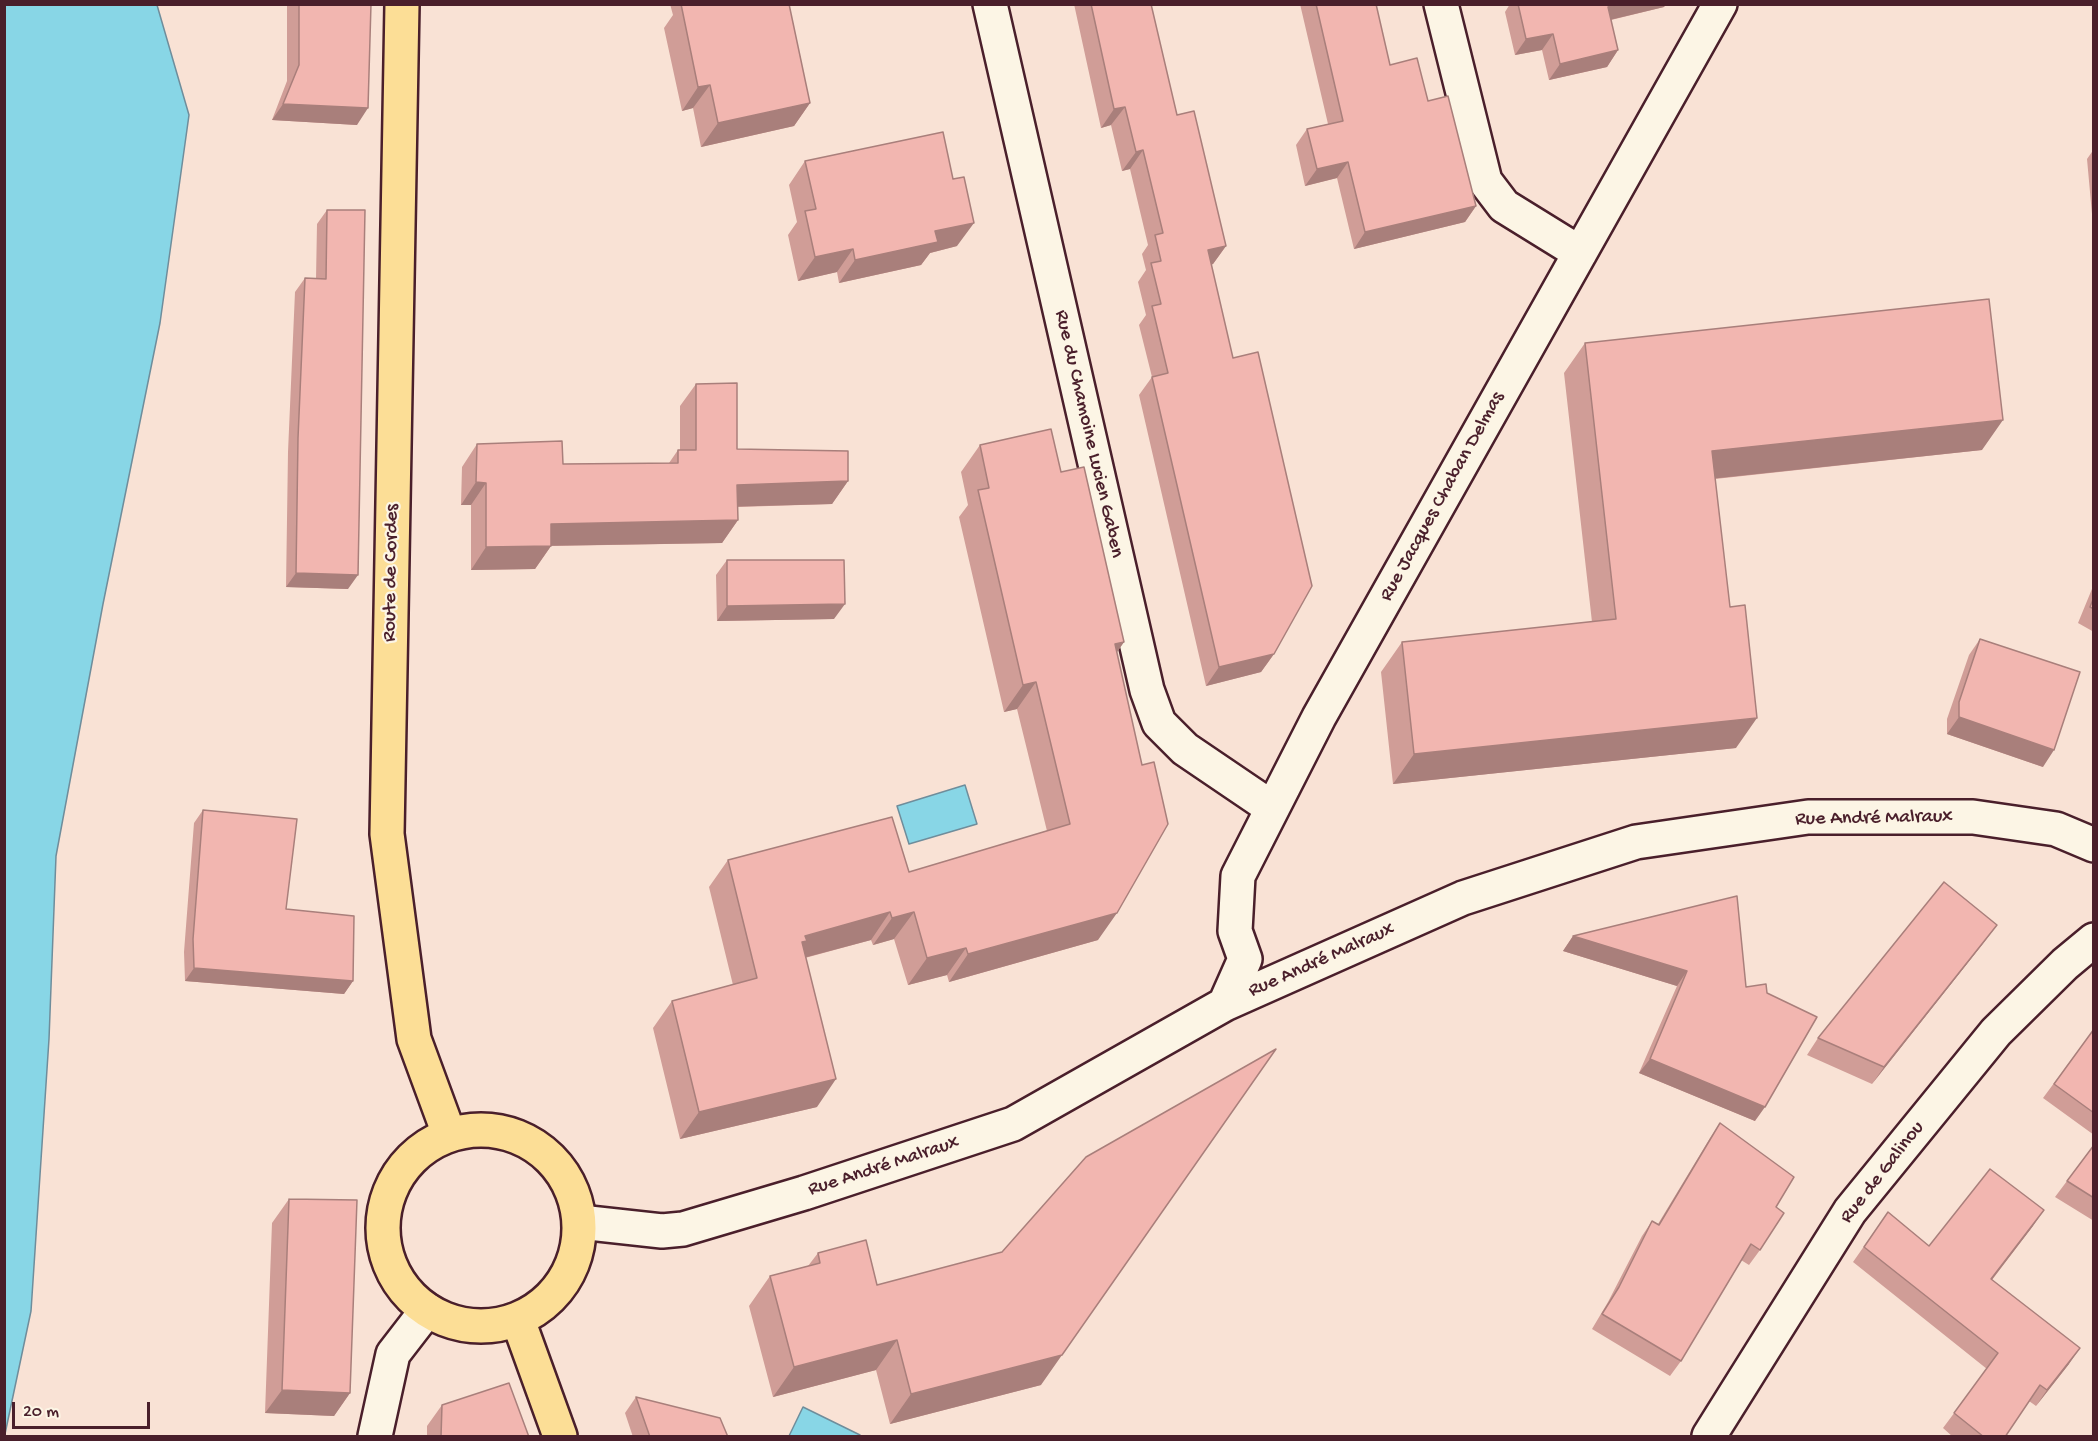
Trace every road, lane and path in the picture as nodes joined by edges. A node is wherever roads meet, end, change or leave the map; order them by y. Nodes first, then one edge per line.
1 (402, 4) edge
2 (990, 4) edge
3 (1441, 4) edge
4 (1720, 4) edge
5 (1580, 253) junction
6 (1272, 808) junction
7 (2094, 844) edge
8 (2094, 940) edge
9 (1225, 1004) junction
10 (449, 1134) junction
11 (580, 1222) junction
12 (427, 1310) junction
13 (518, 1320) junction
14 (375, 1437) edge
15 (560, 1437) edge
16 (1709, 1437) edge

1 - 10 main road, Route de Cordes
2 - 6 street, Rue du Chamoine Lucien Gaben
3 - 5 street
4 - 5 street, Rue Jacques Chaban Delmas
5 - 6 street, Rue Jacques Chaban Delmas
6 - 9 street, Rue Jacques Chaban Delmas
7 - 9 street, Rue André Malraux
8 - 16 street, Rue de Galinou
9 - 11 street, Rue André Malraux
10 - 11 main road
10 - 12 main road
11 - 13 main road
12 - 13 main road
12 - 14 street
13 - 15 main road

